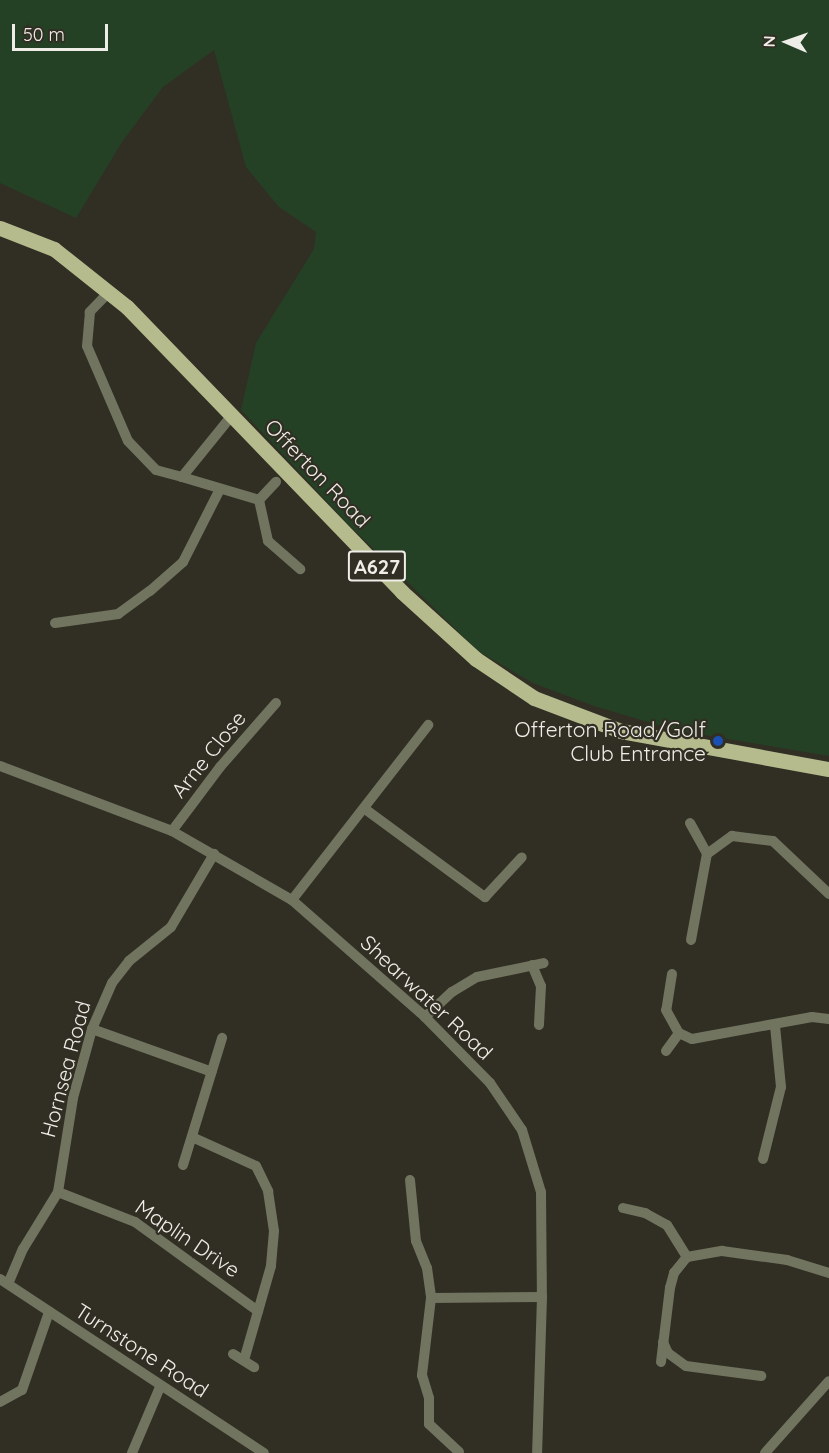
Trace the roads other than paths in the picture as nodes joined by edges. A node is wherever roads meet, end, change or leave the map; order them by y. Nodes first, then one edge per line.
1 (0, 228) edge
2 (109, 292) junction
3 (233, 414) junction
4 (182, 477) junction
5 (276, 482) dead end
6 (220, 489) junction
7 (259, 500) junction
8 (300, 569) dead end
9 (55, 622) dead end
10 (276, 703) dead end
11 (428, 725) dead end
12 (0, 766) edge
13 (829, 769) edge
14 (365, 809) junction
15 (690, 823) dead end
16 (172, 831) junction
17 (214, 854) junction
18 (708, 854) junction
19 (522, 857) dead end
20 (829, 894) edge
21 (292, 900) junction
22 (691, 940) dead end
23 (544, 963) dead end
24 (532, 965) junction
25 (672, 974) dead end
26 (425, 1017) junction
27 (829, 1019) edge
28 (539, 1025) dead end
29 (775, 1026) junction
30 (92, 1029) junction
31 (679, 1033) junction
32 (222, 1038) dead end
33 (666, 1051) dead end
34 (212, 1072) junction
35 (192, 1137) junction
36 (763, 1159) dead end
37 (183, 1165) dead end
38 (410, 1180) dead end
39 (58, 1192) junction
40 (623, 1208) dead end
41 (687, 1257) junction
42 (829, 1273) edge
43 (4, 1281) edge
44 (542, 1297) junction
45 (430, 1298) junction
46 (258, 1311) junction
47 (49, 1312) junction
48 (663, 1342) junction
49 (233, 1353) dead end
50 (244, 1360) junction
51 (661, 1362) dead end
52 (254, 1366) dead end
53 (761, 1376) dead end
54 (829, 1381) edge
55 (160, 1387) junction
56 (0, 1402) edge
57 (775, 1444) junction
58 (459, 1452) edge
59 (132, 1453) edge
60 (264, 1453) edge
61 (537, 1453) edge
62 (765, 1453) edge
63 (783, 1453) edge

1 - 2 main road, Offerton Road / A627
2 - 3 main road, Offerton Road / A627
2 - 4 street
3 - 4 street
3 - 13 main road, Offerton Road / A627
4 - 6 street
5 - 7 street
6 - 7 street
6 - 9 street
7 - 8 street
10 - 16 street, Arne Close
11 - 14 street
12 - 16 street, Shearwater Road
14 - 19 street
14 - 21 street
15 - 18 street
16 - 17 street, Shearwater Road
17 - 21 street, Shearwater Road
17 - 30 street, Hornsea Road
18 - 20 street
18 - 22 street
21 - 26 street, Shearwater Road
23 - 24 street
24 - 26 street
24 - 28 street
25 - 31 street
26 - 44 street, Shearwater Road
27 - 29 street
29 - 31 street
29 - 36 street
30 - 34 street
30 - 39 street, Hornsea Road
31 - 33 street
32 - 34 street
34 - 35 street
35 - 37 street
35 - 46 street
38 - 45 street
39 - 43 street, Hornsea Road
39 - 46 street, Maplin Drive
40 - 41 street
41 - 42 street
41 - 48 street
43 - 47 street, Turnstone Road
44 - 45 street
44 - 61 street, Shearwater Road
45 - 58 street
46 - 50 street
47 - 55 street, Turnstone Road
47 - 56 street
48 - 51 street
48 - 53 street
49 - 50 street
50 - 52 street
54 - 57 street
55 - 59 street
55 - 60 street, Turnstone Road
57 - 62 street
57 - 63 street

